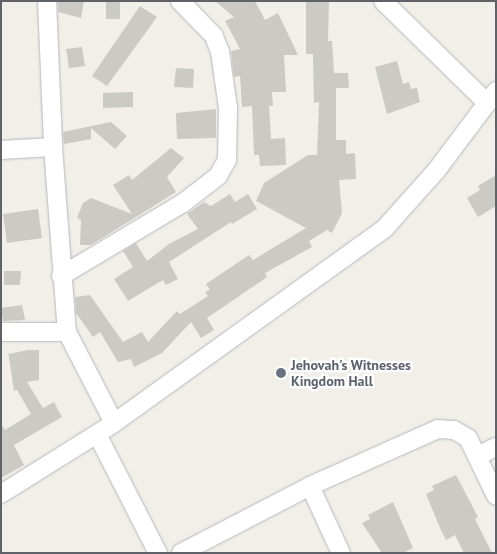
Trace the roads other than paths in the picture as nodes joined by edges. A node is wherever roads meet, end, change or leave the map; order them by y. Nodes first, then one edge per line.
1 (46, 1) edge
2 (180, 1) edge
3 (383, 1) edge
4 (492, 97) edge
5 (53, 147) junction
6 (1, 150) edge
7 (61, 276) junction
8 (1, 332) edge
9 (67, 332) junction
10 (114, 423) junction
11 (97, 434) junction
12 (496, 447) edge
13 (478, 456) junction
14 (310, 486) junction
15 (1, 494) edge
16 (496, 496) edge
17 (158, 553) edge
18 (181, 553) edge
19 (341, 553) edge

1 - 5 street
2 - 7 street
3 - 4 street
4 - 10 street
5 - 6 street
5 - 7 street
7 - 9 street
8 - 9 street
9 - 10 street
10 - 11 street
11 - 15 street
11 - 17 street
12 - 13 street
13 - 14 street
13 - 16 street
14 - 18 street
14 - 19 street

